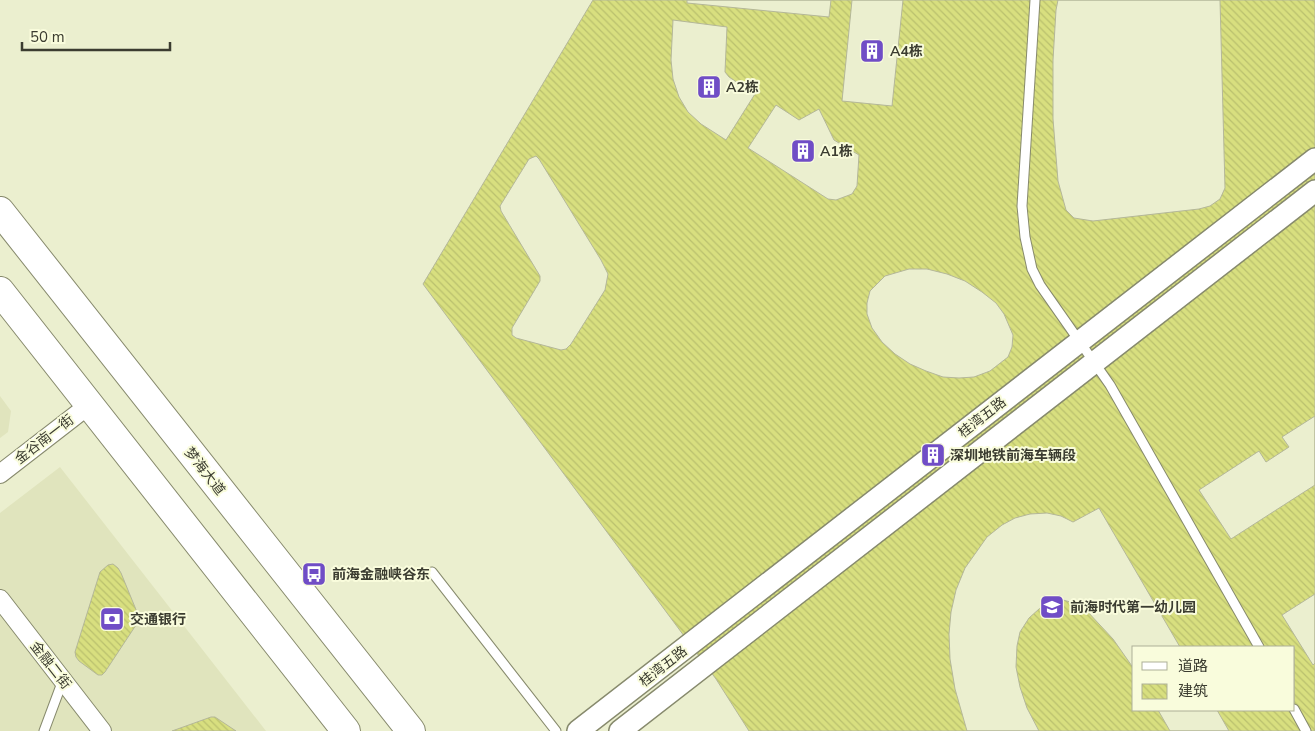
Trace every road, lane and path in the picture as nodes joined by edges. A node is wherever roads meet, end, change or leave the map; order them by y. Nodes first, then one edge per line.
1 (1035, 0) edge
2 (1315, 159) edge
3 (1315, 191) edge
4 (0, 211) edge
5 (0, 291) edge
6 (1079, 342) junction
7 (1094, 362) junction
8 (89, 405) junction
9 (0, 474) edge
10 (432, 572) dead end
11 (0, 599) edge
12 (1258, 646) edge
13 (63, 680) junction
14 (1295, 711) edge
15 (44, 731) edge
16 (102, 731) edge
17 (346, 731) edge
18 (411, 731) edge
19 (556, 731) edge
20 (578, 731) edge
21 (620, 731) edge
22 (1306, 731) edge

1 - 6 lane
2 - 6 street, 桂湾五路
3 - 7 street, 桂湾五路
4 - 18 main road, 梦海大道
5 - 8 main road
6 - 7 lane
6 - 20 street, 桂湾五路
7 - 12 lane
7 - 21 street, 桂湾五路
8 - 9 street, 金谷南一街
8 - 17 main road
10 - 19 lane
11 - 13 street, 金融二街
13 - 15 lane
13 - 16 street, 金融二街
14 - 22 lane

